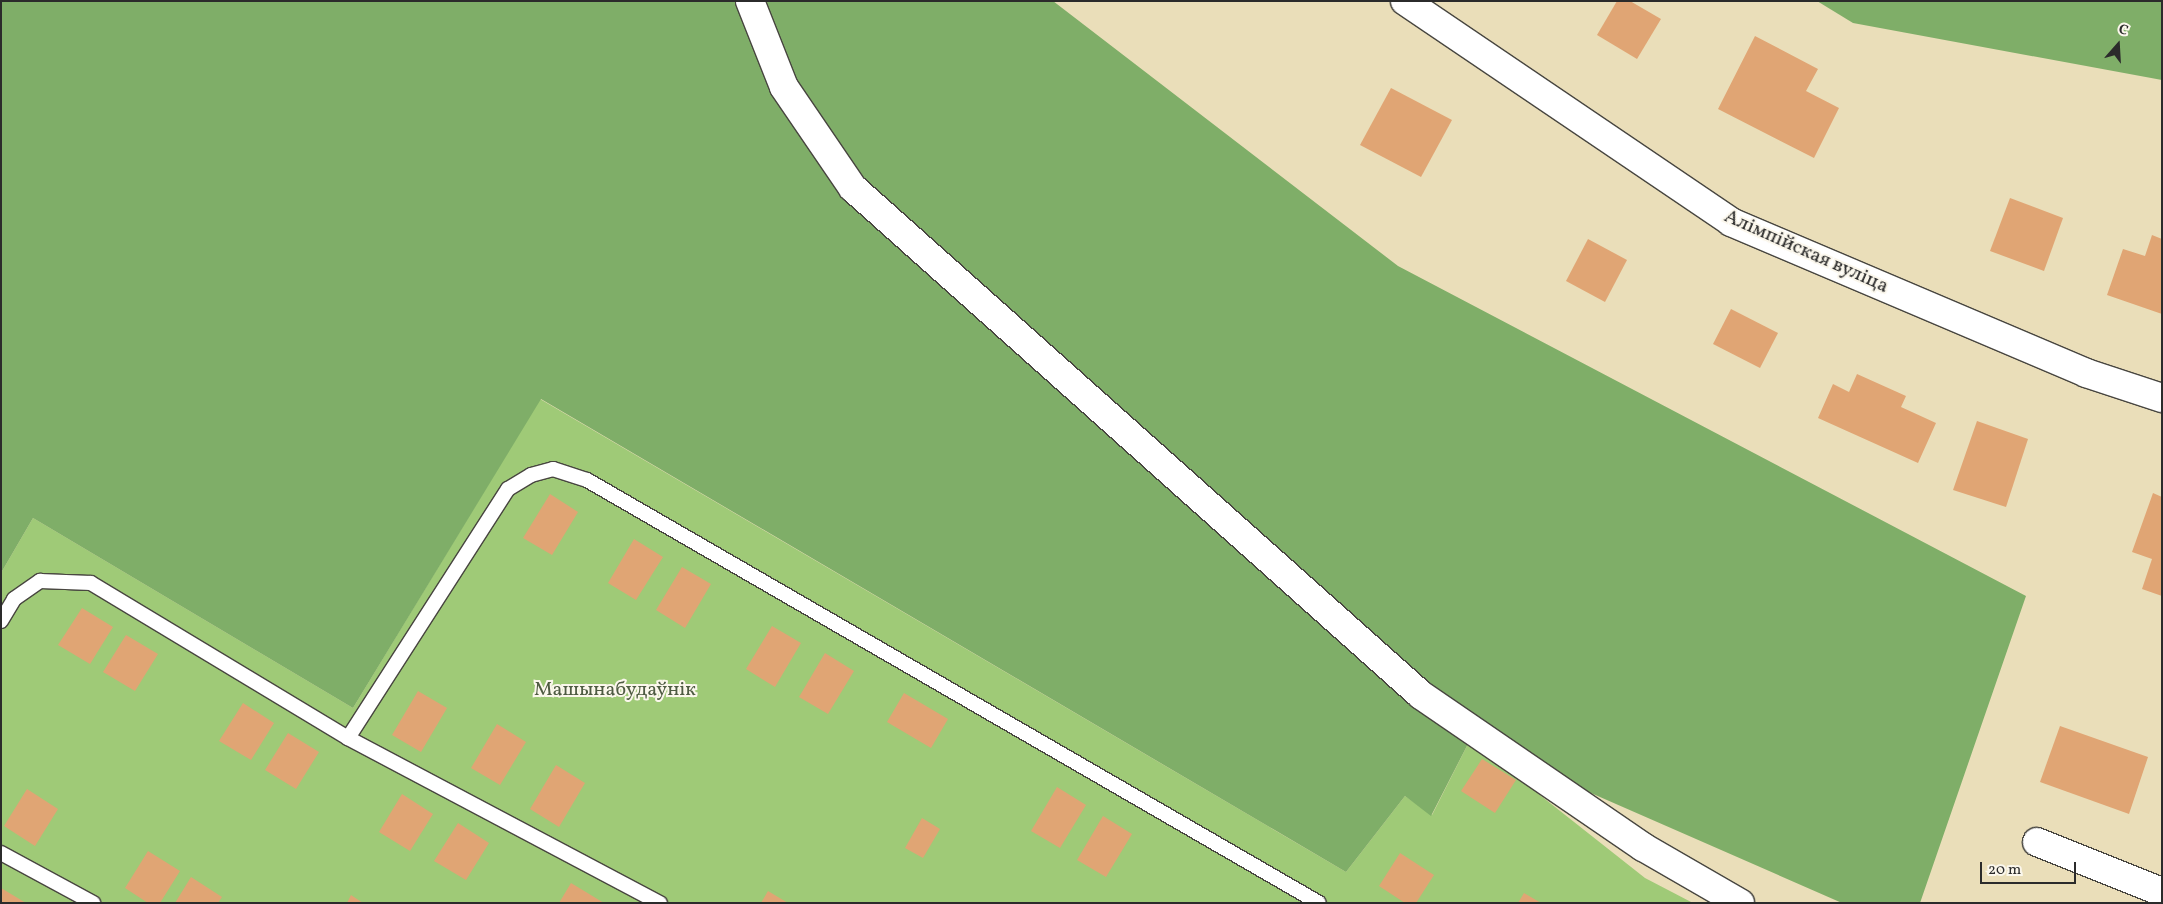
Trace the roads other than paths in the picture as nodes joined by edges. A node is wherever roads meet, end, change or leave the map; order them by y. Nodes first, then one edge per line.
1 (750, 1) edge
2 (1405, 1) edge
3 (2162, 398) edge
4 (1, 621) edge
5 (348, 738) junction
6 (2037, 842) dead end
7 (1, 853) edge
8 (2162, 892) edge
9 (93, 903) edge
10 (660, 903) edge
11 (1319, 903) edge
12 (1740, 903) edge

1 - 12 street
2 - 3 street, Алімпійская вуліца
4 - 5 lane
5 - 10 lane
5 - 11 lane
6 - 8 street
7 - 9 lane

